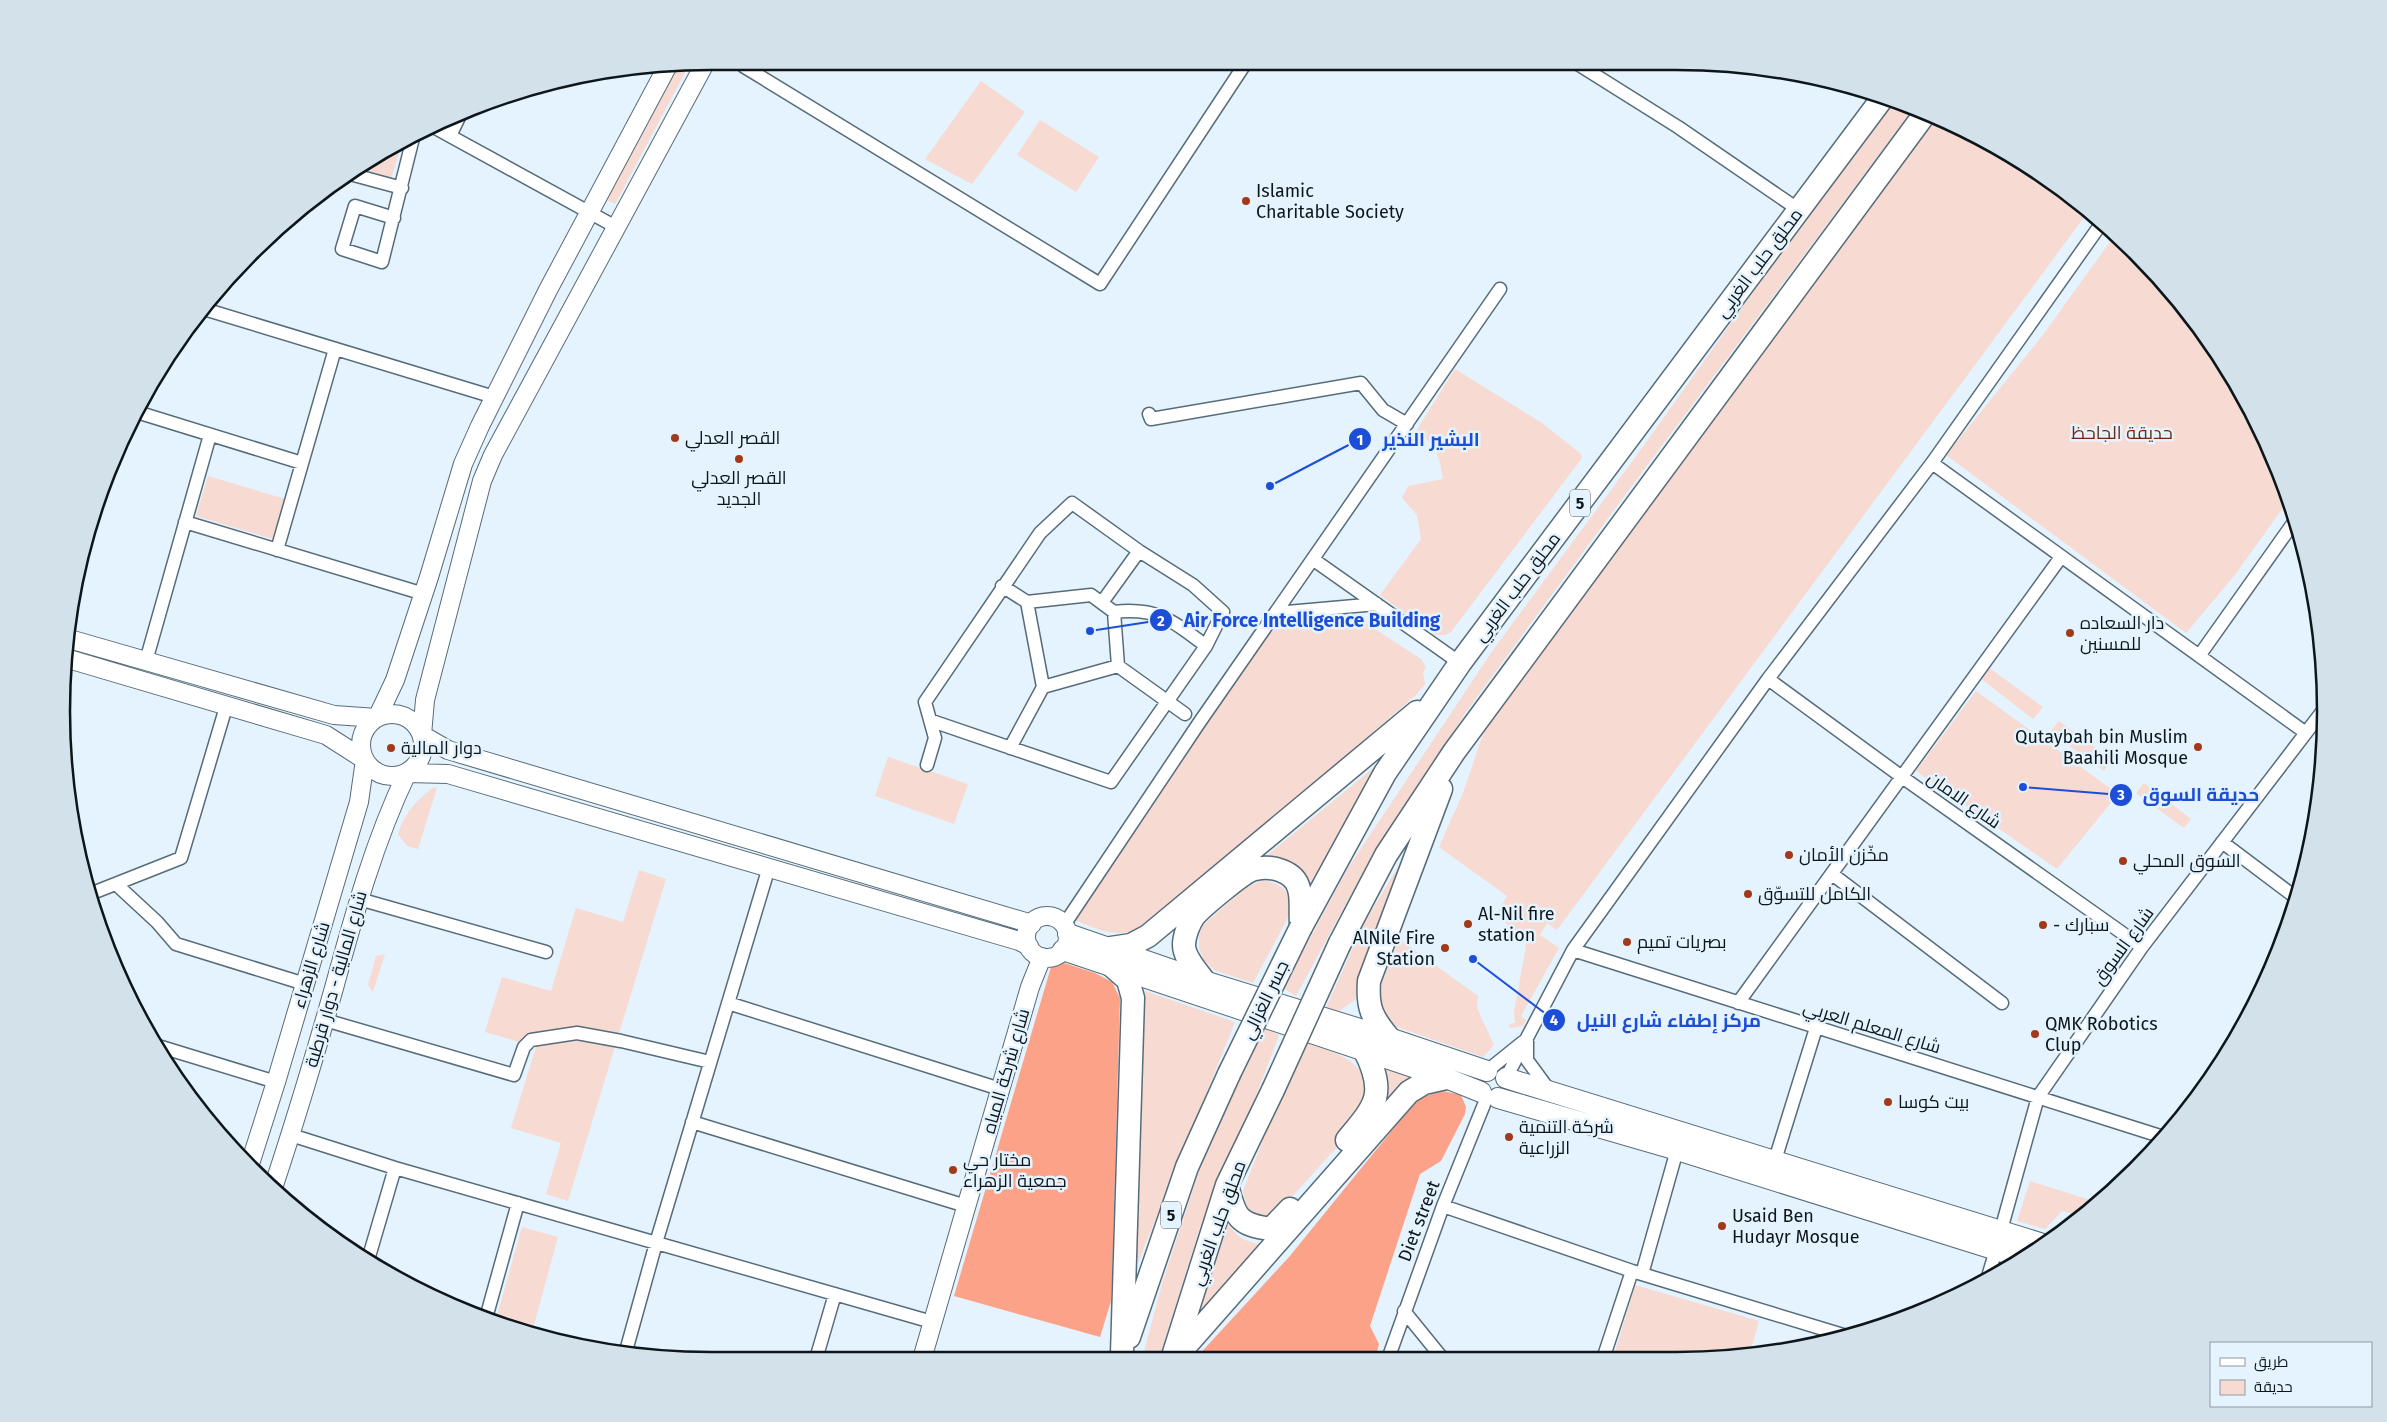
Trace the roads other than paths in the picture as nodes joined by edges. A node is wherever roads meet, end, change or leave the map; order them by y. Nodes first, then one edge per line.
1 (701, 70) edge
2 (750, 70) edge
3 (1241, 70) edge
4 (1587, 70) edge
5 (665, 71) edge
6 (1879, 103) edge
7 (1921, 119) edge
8 (456, 123) edge
9 (439, 131) edge
10 (450, 136) junction
11 (412, 144) edge
12 (358, 176) edge
13 (402, 188) junction
14 (1799, 210) junction
15 (589, 213) junction
16 (394, 218) junction
17 (616, 227) junction
18 (2098, 228) edge
19 (1500, 289) dead end
20 (210, 311) edge
21 (334, 348) junction
22 (494, 397) junction
23 (143, 414) edge
24 (1149, 414) dead end
25 (1407, 424) junction
26 (210, 434) junction
27 (302, 463) junction
28 (1932, 463) junction
29 (185, 522) junction
30 (2290, 528) edge
31 (277, 550) junction
32 (1139, 551) junction
33 (2061, 557) junction
34 (1314, 560) junction
35 (1002, 586) junction
36 (424, 594) junction
37 (1103, 601) junction
38 (1027, 602) junction
39 (1377, 604) junction
40 (1114, 612) junction
41 (1276, 613) junction
42 (74, 640) edge
43 (1206, 646) junction
44 (2199, 656) junction
45 (72, 660) edge
46 (146, 661) junction
47 (1460, 663) junction
48 (1118, 666) junction
49 (1768, 679) junction
50 (1043, 687) junction
51 (1439, 694) junction
52 (1168, 701) junction
53 (226, 707) junction
54 (1185, 714) dead end
55 (377, 718) junction
56 (2317, 719) edge
57 (932, 722) junction
58 (2306, 733) junction
59 (422, 735) junction
60 (1010, 748) junction
61 (1454, 752) junction
62 (365, 760) junction
63 (927, 764) dead end
64 (407, 773) junction
65 (1902, 777) junction
66 (2222, 842) junction
67 (768, 867) junction
68 (1832, 874) junction
69 (117, 885) junction
70 (96, 892) edge
71 (2290, 893) edge
72 (359, 899) junction
73 (1032, 924) junction
74 (1301, 927) junction
75 (1065, 936) junction
76 (2142, 947) junction
77 (1573, 950) junction
78 (546, 952) dead end
79 (1036, 952) junction
80 (1111, 956) junction
81 (1204, 981) junction
82 (305, 984) junction
83 (728, 1003) junction
84 (2002, 1003) dead end
85 (1738, 1004) junction
86 (325, 1020) junction
87 (1816, 1028) junction
88 (1389, 1038) junction
89 (1527, 1039) junction
90 (167, 1049) edge
91 (1365, 1051) junction
92 (710, 1062) junction
93 (1487, 1071) junction
94 (1446, 1078) junction
95 (1506, 1078) junction
96 (276, 1082) junction
97 (1000, 1089) junction
98 (1549, 1090) junction
99 (1488, 1096) junction
100 (2038, 1097) junction
101 (692, 1122) junction
102 (291, 1135) junction
103 (2157, 1135) edge
104 (1677, 1150) junction
105 (252, 1158) edge
106 (1775, 1160) junction
107 (395, 1168) junction
108 (275, 1181) edge
109 (1227, 1185) junction
110 (518, 1203) junction
111 (966, 1206) junction
112 (1443, 1206) junction
113 (2001, 1230) junction
114 (2036, 1242) edge
115 (656, 1243) junction
116 (1996, 1250) junction
117 (370, 1253) edge
118 (2013, 1255) edge
119 (1990, 1269) edge
120 (1637, 1273) junction
121 (835, 1294) junction
122 (488, 1311) edge
123 (1404, 1311) junction
124 (932, 1322) junction
125 (1833, 1332) edge
126 (627, 1347) edge
127 (818, 1352) edge
128 (924, 1352) edge
129 (1122, 1352) edge
130 (1124, 1352) edge
131 (1175, 1352) edge
132 (1179, 1352) edge
133 (1390, 1352) edge
134 (1436, 1352) edge
135 (1606, 1352) edge

1 - 17 main road
2 - 3 street
4 - 14 street
5 - 15 main road
6 - 14 highway, محلق حلب الغربي / 5
7 - 61 highway
8 - 10 street
9 - 10 street
10 - 15 street
11 - 13 street
12 - 13 street
13 - 16 street
14 - 47 highway, محلق حلب الغربي / 5
15 - 17 street
15 - 22 main road
16 - 16 street
17 - 59 main road
18 - 28 street
19 - 25 street
20 - 21 street
21 - 22 street
21 - 27 street
22 - 36 main road
23 - 26 street
24 - 25 street
25 - 34 street
26 - 27 street
26 - 29 street
27 - 31 street
28 - 33 street
28 - 49 street
29 - 31 street
29 - 46 street
30 - 44 street
31 - 36 street
32 - 35 street
32 - 37 street
32 - 43 street
33 - 44 street
33 - 65 street
34 - 39 street
34 - 41 street
35 - 38 street
35 - 57 street
36 - 55 main road
37 - 38 street
37 - 40 street
38 - 50 street
39 - 41 street
39 - 47 street
40 - 43 street
40 - 48 street
41 - 75 street
42 - 46 main road
43 - 52 street
44 - 58 street
45 - 53 main road
46 - 55 main road
47 - 51 highway, محلق حلب الغربي / 5
48 - 50 street
48 - 52 street
49 - 65 street, شارع الامان
49 - 77 street
50 - 60 street
51 - 74 highway, محلق حلب الغربي / 5
51 - 80 highway
52 - 54 street
52 - 60 street
53 - 62 main road
53 - 69 street
55 - 59 main road
55 - 62 main road
56 - 58 street, شارع السوق
57 - 60 street
57 - 63 street
58 - 66 street, شارع السوق
59 - 64 main road
59 - 73 main road
61 - 88 highway
61 - 109 highway, محلق حلب الغربي, bridge
62 - 64 main road
62 - 82 main road, شارع الزهراء
64 - 67 main road
64 - 72 main road, شارع المالية - دوار قرطبة
65 - 68 street
65 - 76 street, شارع الامان
66 - 71 street
66 - 76 street, شارع السوق
67 - 79 main road
67 - 83 street
68 - 84 street
68 - 85 street
69 - 70 street
69 - 82 street
72 - 78 street
72 - 86 main road, شارع المالية - دوار قرطبة
73 - 75 main road
73 - 79 main road
74 - 81 highway
74 - 130 highway, جسر الغزالي / 5, bridge
75 - 79 main road
75 - 80 main road
76 - 100 street, شارع السوق
77 - 85 street, شارع المعلم العربي
77 - 89 street
79 - 97 main road, شارع شركة المياه
80 - 81 main road
80 - 91 main road
80 - 129 highway
81 - 88 main road
82 - 96 main road, شارع الزهراء
83 - 92 street
83 - 97 street
85 - 87 street, شارع المعلم العربي
86 - 92 street
86 - 102 main road, شارع المالية - دوار قرطبة
87 - 100 street, شارع المعلم العربي
87 - 106 street
88 - 93 main road
89 - 93 street
89 - 95 street
89 - 98 street
90 - 96 street
91 - 94 main road
91 - 109 highway
92 - 101 street
93 - 95 main road
93 - 99 main road
94 - 99 main road
94 - 132 highway
95 - 98 main road
95 - 99 main road
96 - 105 main road, شارع الزهراء
97 - 111 main road, شارع شركة المياه
98 - 106 main road
99 - 104 main road
99 - 112 street, Diet street
100 - 103 street, شارع المعلم العربي
100 - 113 street, شارع السوق
101 - 111 street
101 - 115 street
102 - 107 street
102 - 108 main road, شارع المالية - دوار قرطبة
104 - 116 main road
104 - 120 street
106 - 113 main road
107 - 110 street
107 - 117 street
109 - 131 highway, محلق حلب الغربي
110 - 115 street
110 - 122 street
111 - 124 main road, شارع شركة المياه
112 - 120 street
112 - 123 street, Diet street
113 - 114 main road
115 - 121 street
115 - 126 street
116 - 118 main road
116 - 119 street
120 - 125 street
120 - 135 street
121 - 124 street
121 - 127 street
123 - 133 street, Diet street
123 - 134 street
124 - 128 main road, شارع شركة المياه

